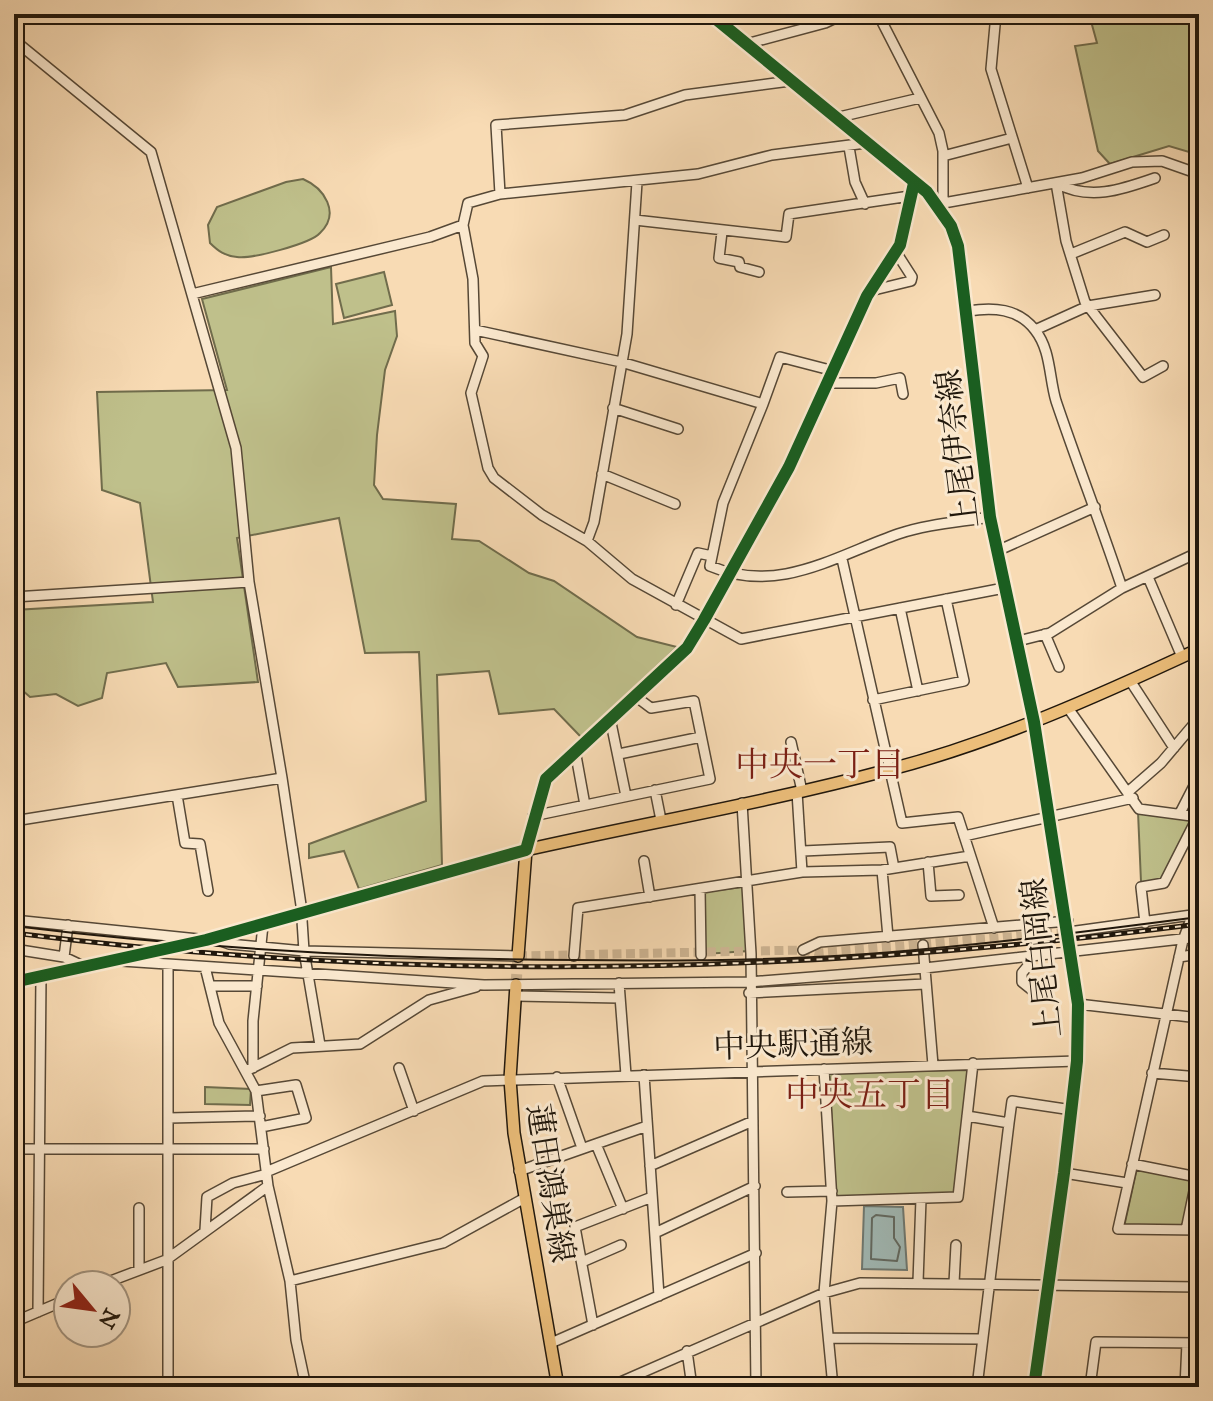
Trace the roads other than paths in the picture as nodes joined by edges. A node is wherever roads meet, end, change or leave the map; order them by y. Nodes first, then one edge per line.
1 (54, 14) edge
2 (710, 14) edge
3 (844, 14) edge
4 (878, 14) edge
5 (996, 14) edge
6 (14, 15) edge
7 (14, 40) edge
8 (746, 44) junction
9 (790, 81) junction
10 (920, 98) junction
11 (835, 118) junction
12 (1012, 138) junction
13 (866, 143) junction
14 (849, 147) junction
15 (943, 156) junction
16 (1199, 174) edge
17 (1155, 178) dead end
18 (637, 182) junction
19 (914, 183) junction
20 (1056, 183) junction
21 (1028, 188) junction
22 (500, 194) junction
23 (910, 196) junction
24 (941, 203) junction
25 (865, 204) junction
26 (635, 220) junction
27 (463, 225) junction
28 (722, 232) junction
29 (1164, 235) dead end
30 (896, 252) junction
31 (1071, 254) junction
32 (759, 272) dead end
33 (870, 291) junction
34 (192, 294) junction
35 (1155, 295) dead end
36 (1088, 306) junction
37 (968, 311) junction
38 (475, 330) junction
39 (1035, 330) junction
40 (621, 362) junction
41 (1163, 366) dead end
42 (834, 371) junction
43 (828, 383) junction
44 (903, 394) dead end
45 (763, 404) junction
46 (613, 408) junction
47 (678, 429) dead end
48 (602, 474) junction
49 (675, 504) dead end
50 (1095, 507) junction
51 (990, 517) junction
52 (587, 541) junction
53 (997, 551) junction
54 (1199, 552) edge
55 (712, 556) junction
56 (842, 559) junction
57 (728, 574) junction
58 (1148, 577) junction
59 (249, 582) junction
60 (1004, 588) junction
61 (1122, 588) junction
62 (14, 597) edge
63 (946, 599) junction
64 (676, 605) junction
65 (900, 608) junction
66 (854, 616) junction
67 (704, 620) junction
68 (1045, 634) junction
69 (1018, 641) junction
70 (1199, 649) edge
71 (1182, 657) junction
72 (1059, 667) dead end
73 (1131, 682) junction
74 (918, 691) junction
75 (635, 696) junction
76 (873, 700) junction
77 (1068, 708) junction
78 (610, 718) junction
79 (1199, 718) edge
80 (1034, 722) junction
81 (701, 737) junction
82 (791, 742) dead end
83 (1174, 748) junction
84 (575, 750) junction
85 (619, 754) junction
86 (889, 770) junction
87 (1199, 776) edge
88 (282, 778) junction
89 (655, 790) junction
90 (799, 791) junction
91 (177, 795) junction
92 (1131, 795) junction
93 (626, 796) junction
94 (742, 803) junction
95 (585, 805) junction
96 (1180, 813) junction
97 (533, 816) junction
98 (1198, 816) edge
99 (1050, 817) junction
100 (661, 820) junction
101 (14, 821) edge
102 (964, 836) junction
103 (526, 850) junction
104 (803, 851) junction
105 (970, 856) junction
106 (644, 861) dead end
107 (928, 862) junction
108 (894, 868) junction
109 (882, 870) junction
110 (802, 872) junction
111 (746, 881) junction
112 (700, 889) junction
113 (208, 891) dead end
114 (959, 895) dead end
115 (650, 897) junction
116 (1199, 898) edge
117 (300, 914) junction
118 (1195, 915) edge
119 (14, 920) edge
120 (1068, 921) junction
121 (1145, 923) junction
122 (68, 925) junction
123 (263, 925) junction
124 (994, 928) junction
125 (1069, 932) junction
126 (888, 937) junction
127 (1199, 937) edge
128 (210, 939) junction
129 (1183, 940) junction
130 (923, 945) dead end
131 (261, 947) junction
132 (14, 949) edge
133 (803, 950) dead end
134 (304, 951) junction
135 (1072, 952) junction
136 (1199, 954) edge
137 (701, 955) dead end
138 (518, 956) joint
139 (574, 956) dead end
140 (64, 957) junction
141 (1179, 957) junction
142 (111, 960) junction
143 (168, 965) junction
144 (83, 966) junction
145 (205, 967) junction
146 (1027, 967) dead end
147 (925, 968) junction
148 (259, 971) junction
149 (308, 974) junction
150 (41, 976) junction
151 (14, 982) edge
152 (619, 983) junction
153 (925, 984) junction
154 (484, 985) junction
155 (210, 986) junction
156 (257, 986) junction
157 (749, 988) junction
158 (516, 991) junction
159 (1037, 994) dead end
160 (619, 998) junction
161 (1078, 1004) junction
162 (1165, 1016) junction
163 (1199, 1018) edge
164 (320, 1045) junction
165 (1077, 1061) junction
166 (973, 1063) junction
167 (933, 1065) junction
168 (399, 1068) dead end
169 (824, 1069) junction
170 (251, 1071) junction
171 (751, 1072) junction
172 (1152, 1073) junction
173 (626, 1075) junction
174 (644, 1075) junction
175 (557, 1077) junction
176 (1199, 1077) edge
177 (510, 1079) junction
178 (256, 1091) junction
179 (1072, 1110) junction
180 (414, 1111) junction
181 (967, 1116) junction
182 (169, 1118) junction
183 (753, 1121) junction
184 (260, 1122) junction
185 (1009, 1123) junction
186 (647, 1126) junction
187 (596, 1144) junction
188 (582, 1148) junction
189 (14, 1149) edge
190 (37, 1149) junction
191 (264, 1149) junction
192 (169, 1151) junction
193 (1132, 1164) junction
194 (650, 1166) junction
195 (519, 1171) junction
196 (1198, 1172) edge
197 (266, 1173) junction
198 (1064, 1173) junction
199 (1127, 1183) junction
200 (268, 1186) junction
201 (755, 1186) junction
202 (787, 1192) dead end
203 (832, 1196) junction
204 (652, 1197) junction
205 (523, 1199) junction
206 (921, 1199) junction
207 (139, 1208) dead end
208 (623, 1209) junction
209 (205, 1230) junction
210 (1186, 1230) junction
211 (1199, 1230) edge
212 (655, 1233) junction
213 (621, 1245) dead end
214 (956, 1245) dead end
215 (756, 1253) junction
216 (166, 1260) junction
217 (582, 1262) junction
218 (139, 1268) junction
219 (132, 1271) edge
220 (290, 1281) junction
221 (918, 1282) junction
222 (954, 1283) junction
223 (1047, 1284) junction
224 (987, 1285) junction
225 (1199, 1287) edge
226 (824, 1293) junction
227 (659, 1296) junction
228 (52, 1306) edge
229 (38, 1312) junction
230 (14, 1322) edge
231 (755, 1322) junction
232 (593, 1325) junction
233 (829, 1338) junction
234 (981, 1339) junction
235 (551, 1343) junction
236 (1187, 1343) junction
237 (1199, 1343) edge
238 (687, 1351) junction
239 (615, 1386) edge
240 (168, 1387) edge
241 (306, 1387) edge
242 (558, 1387) edge
243 (692, 1387) edge
244 (756, 1387) edge
245 (833, 1387) edge
246 (977, 1387) edge
247 (1034, 1387) edge
248 (1090, 1387) edge
249 (1185, 1387) edge

1 - 6 street
2 - 8 street, 上尾伊奈線
3 - 8 street
4 - 10 street
5 - 12 street
7 - 34 street
8 - 9 street, 上尾伊奈線
9 - 11 street, 上尾伊奈線
9 - 22 street
10 - 11 street
10 - 15 street
11 - 13 street, 上尾伊奈線
12 - 15 street
12 - 21 street
13 - 14 street
13 - 19 street, 上尾伊奈線
14 - 18 street
14 - 25 street
15 - 24 street
16 - 20 street
17 - 20 street
18 - 22 street
18 - 26 street
19 - 23 street
19 - 24 street, 上尾伊奈線
20 - 21 street
20 - 31 street
21 - 24 street
22 - 27 street
23 - 25 street
23 - 30 street
24 - 37 street, 上尾伊奈線
25 - 28 street
26 - 28 street
26 - 40 street
27 - 34 street
27 - 38 street
28 - 32 street
29 - 31 street
30 - 33 street
30 - 33 street
31 - 36 street
33 - 42 street
34 - 59 street
35 - 36 street
36 - 39 street
36 - 41 street
37 - 39 street
37 - 51 street, 上尾伊奈線
38 - 40 street
38 - 52 street
39 - 50 street
40 - 45 street
40 - 46 street
42 - 43 street
42 - 45 street
43 - 44 street
43 - 57 street
45 - 55 street
46 - 47 street
46 - 48 street
48 - 49 street
48 - 52 street
50 - 53 street
50 - 61 street
51 - 53 street, 上尾伊奈線
51 - 56 street
52 - 64 street
53 - 60 street, 上尾伊奈線
54 - 58 street
55 - 57 street
55 - 64 street
56 - 57 street
56 - 66 street
57 - 67 street
58 - 61 street
58 - 71 street
59 - 62 street
59 - 88 street
60 - 63 street
60 - 69 street, 上尾伊奈線
61 - 68 street
63 - 65 street
63 - 74 street
64 - 67 street
65 - 66 street
65 - 74 street
66 - 67 street
66 - 76 street
67 - 75 street
68 - 69 street
68 - 72 street
69 - 80 street, 上尾伊奈線
70 - 71 main road
71 - 73 main road
73 - 77 main road
73 - 83 street
74 - 76 street
75 - 78 street
75 - 81 street
76 - 86 street
77 - 80 main road
77 - 92 street
78 - 84 street
78 - 85 street
79 - 83 street
80 - 86 main road
80 - 99 street, 上尾白岡線
81 - 85 street
81 - 89 street
82 - 90 street
83 - 92 street
84 - 95 street
84 - 97 street
85 - 93 street
86 - 90 main road
86 - 102 street
87 - 96 street
88 - 91 street
88 - 117 street
89 - 93 street
89 - 100 street
90 - 94 main road
90 - 104 street
91 - 101 street
91 - 113 street
92 - 96 street
92 - 99 street
93 - 95 street
94 - 100 main road
94 - 111 street
95 - 97 street
96 - 98 street
97 - 103 street
98 - 121 street
99 - 102 street
99 - 120 street, 上尾白岡線
100 - 103 main road
102 - 105 street
103 - 117 street
103 - 138 main road
104 - 108 street
104 - 110 street
105 - 107 street
105 - 124 street
106 - 115 street
107 - 108 street
107 - 114 street
108 - 109 street
109 - 110 street
109 - 126 street
110 - 111 street
111 - 112 street
111 - 157 street
112 - 115 street
112 - 137 street
115 - 139 street
116 - 118 street
117 - 123 street
117 - 134 street
118 - 121 street
118 - 129 street
119 - 122 street
120 - 124 street
120 - 125 street, 上尾白岡線
121 - 125 street
122 - 128 street
122 - 140 street
123 - 128 street
123 - 131 street
124 - 126 street
125 - 135 street, 上尾白岡線
126 - 133 street
127 - 129 street
128 - 131 street
128 - 142 street
129 - 135 street
129 - 141 street
130 - 147 street
131 - 134 street
131 - 148 street
132 - 140 street
134 - 138 street
134 - 149 street
135 - 147 street
135 - 161 street, 上尾白岡線
136 - 141 street
140 - 144 street
141 - 162 street
142 - 143 street
142 - 144 street
143 - 145 street
143 - 182 street
144 - 150 street
145 - 148 street
145 - 155 street
146 - 159 street
147 - 153 street
147 - 157 street
148 - 149 street
148 - 156 street
149 - 154 street
149 - 164 street
150 - 151 street
150 - 190 street
152 - 157 street
152 - 158 street
152 - 160 street
153 - 157 street
153 - 167 street
154 - 158 street
154 - 164 street
155 - 156 street
155 - 170 street
156 - 170 street
157 - 171 street
158 - 160 street
158 - 177 main road, 蓮田鴻巣線
160 - 173 street
161 - 162 street
161 - 165 street, 上尾白岡線
162 - 163 street
162 - 172 street
164 - 170 street
165 - 166 street, 中央駅通線
165 - 179 street, 上尾白岡線
166 - 167 street, 中央駅通線
166 - 181 street
167 - 169 street, 中央駅通線
168 - 180 street
169 - 171 street, 中央駅通線
169 - 203 street
170 - 178 street
171 - 174 street, 中央駅通線
171 - 183 street
172 - 176 street
172 - 193 street
173 - 174 street, 中央駅通線
173 - 175 street, 中央駅通線
174 - 186 street
175 - 177 street, 中央駅通線
175 - 188 street
177 - 180 street, 中央駅通線
177 - 195 main road, 蓮田鴻巣線
178 - 184 street
178 - 184 street
179 - 185 street
179 - 198 street, 上尾白岡線
180 - 197 street, 中央駅通線
181 - 185 street
181 - 206 street
182 - 184 street
182 - 192 street
183 - 194 street
183 - 201 street
184 - 191 street
185 - 224 street
186 - 187 street
186 - 194 street
187 - 188 street
187 - 208 street
188 - 195 street
189 - 190 street
190 - 192 street
190 - 229 street
191 - 192 street
191 - 197 street
192 - 216 street
193 - 196 street
193 - 199 street
194 - 204 street
195 - 205 main road, 蓮田鴻巣線
196 - 210 street
197 - 200 street
197 - 209 street, 中央駅通線
198 - 199 street
198 - 223 street, 上尾白岡線
199 - 210 street
200 - 209 street
200 - 220 street
201 - 212 street
201 - 215 street
202 - 203 street
203 - 206 street
203 - 226 street
204 - 208 street
204 - 212 street
205 - 220 street
205 - 235 main road, 蓮田鴻巣線
206 - 221 street
207 - 218 street
208 - 217 street
209 - 216 street
210 - 211 street
212 - 227 street
213 - 217 street
214 - 222 street
215 - 227 street
215 - 231 street
216 - 218 street
216 - 240 street
217 - 232 street
218 - 219 street
220 - 241 street
221 - 222 street
221 - 226 street
222 - 224 street
223 - 224 street
223 - 225 street
223 - 247 street, 上尾白岡線
224 - 234 street
226 - 231 street
226 - 233 street
227 - 232 street
228 - 229 street
229 - 230 street
231 - 238 street
231 - 244 street
232 - 235 street
233 - 234 street
233 - 245 street
234 - 246 street
235 - 242 main road, 蓮田鴻巣線
236 - 237 street
236 - 248 street
236 - 249 street
238 - 239 street
238 - 243 street

